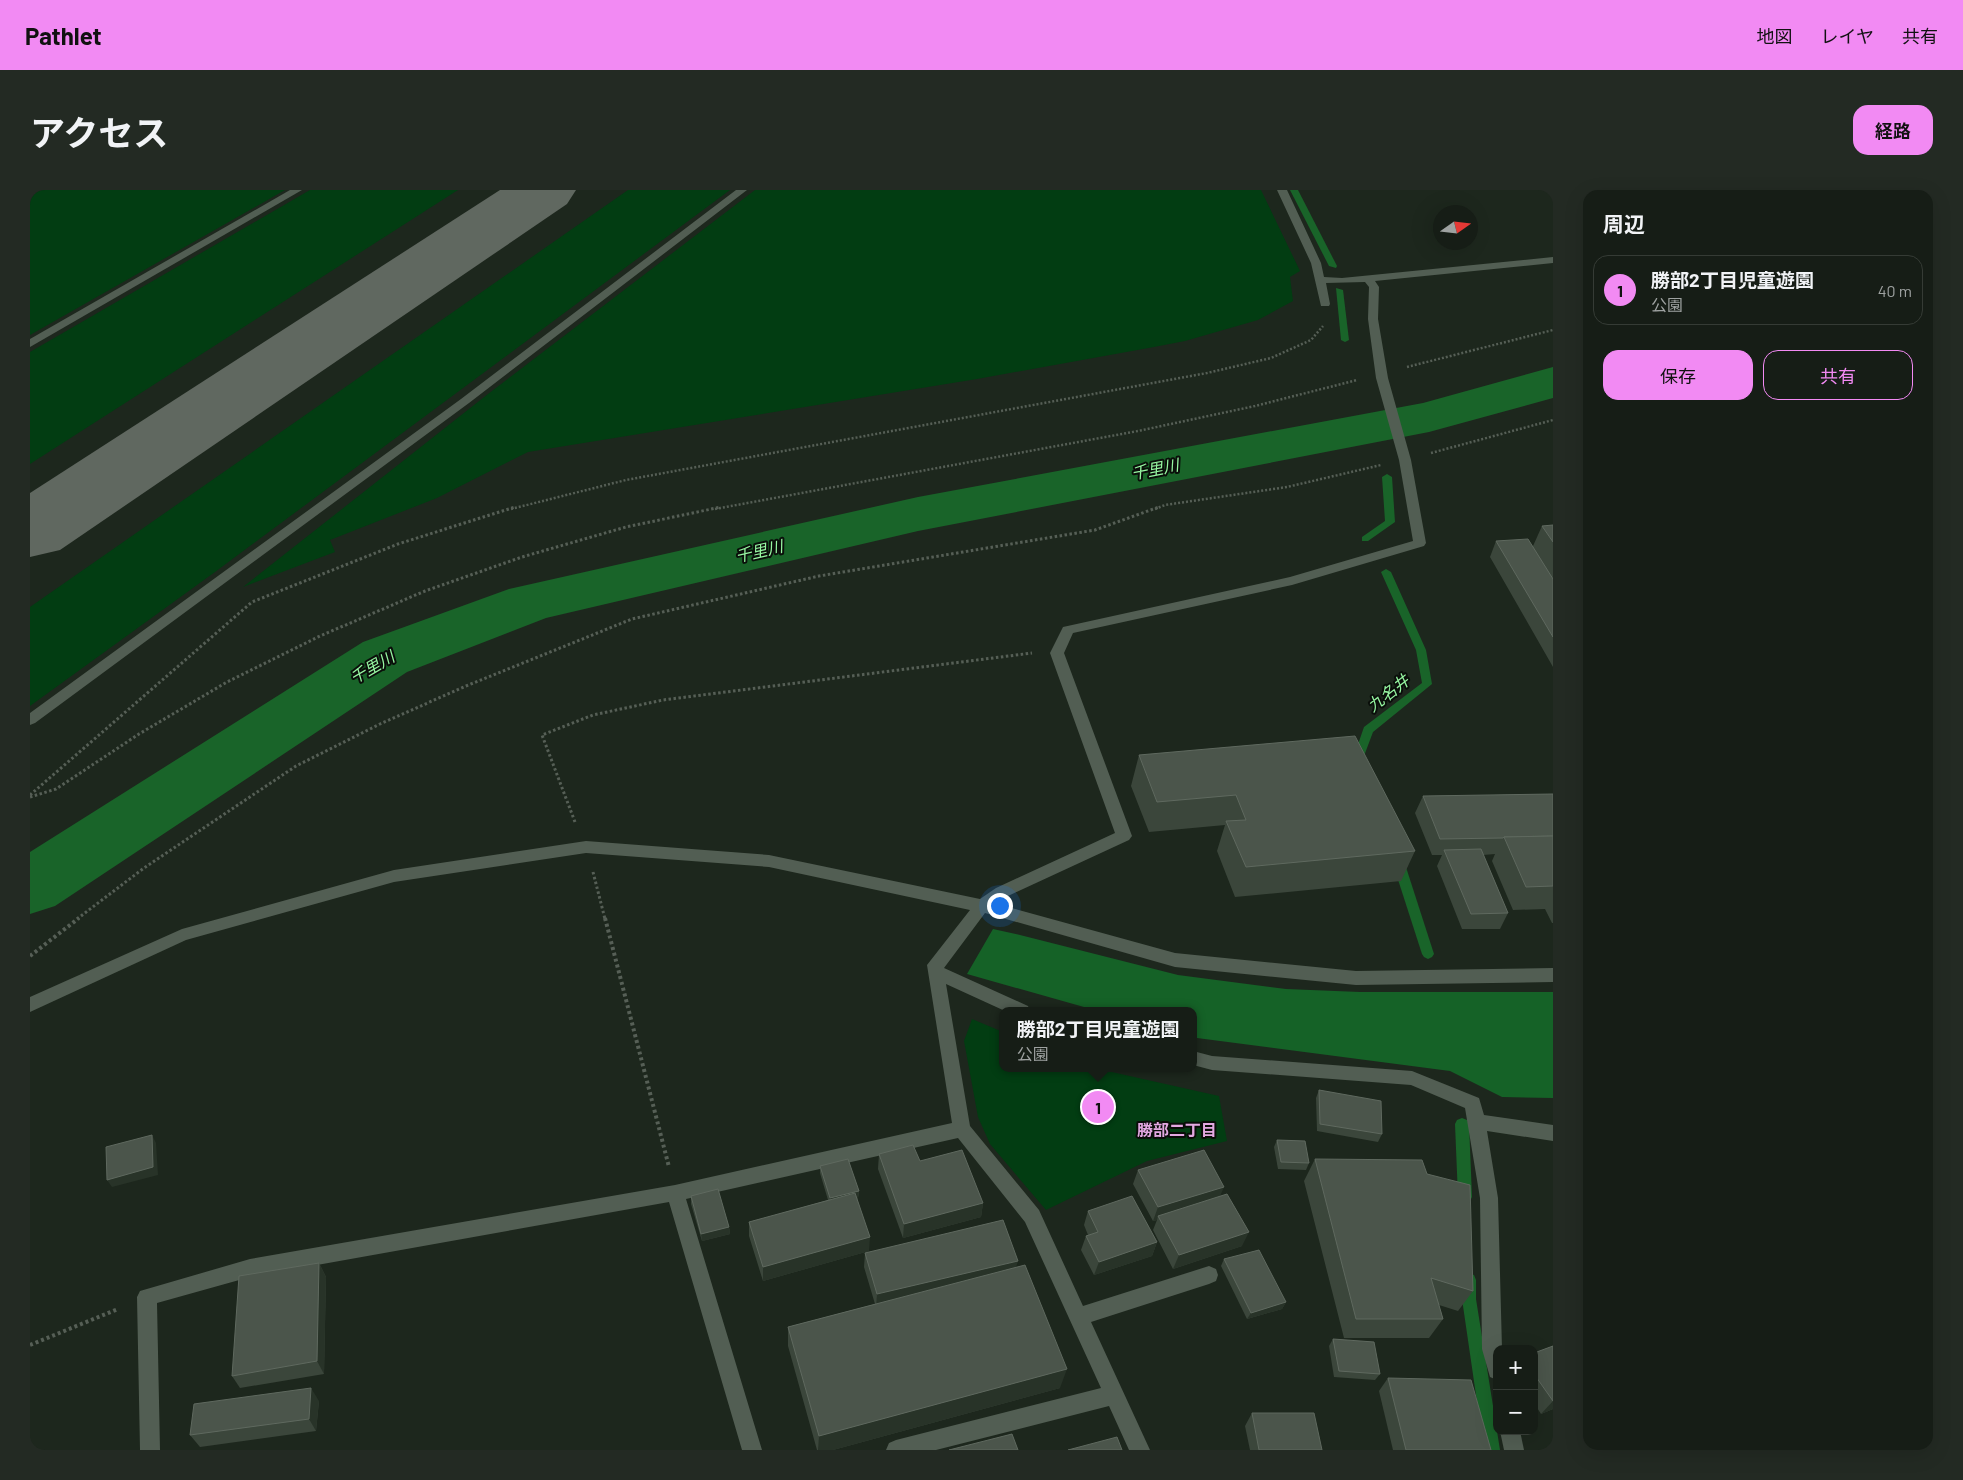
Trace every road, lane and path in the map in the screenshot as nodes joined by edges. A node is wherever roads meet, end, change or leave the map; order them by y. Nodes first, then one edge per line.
1 (297, 190) edge
2 (742, 190) edge
3 (1282, 190) edge
4 (1553, 260) edge
5 (1368, 278) junction
6 (1320, 280) junction
7 (1325, 304) joint
8 (1553, 330) edge
9 (30, 344) edge
10 (1382, 375) junction
11 (1553, 420) edge
12 (1404, 457) junction
13 (1057, 653) junction
14 (30, 720) edge
15 (30, 796) edge
16 (586, 847) junction
17 (982, 906) junction
18 (30, 956) edge
19 (936, 972) junction
20 (1553, 975) edge
21 (30, 1005) edge
22 (1013, 1007) edge
23 (1197, 1059) edge
24 (1477, 1122) junction
25 (962, 1129) junction
26 (1553, 1133) edge
27 (675, 1193) junction
28 (1209, 1275) dead end
29 (147, 1297) junction
30 (1078, 1317) junction
31 (30, 1344) edge
32 (1493, 1353) edge
33 (1114, 1395) junction
34 (1511, 1435) edge
35 (150, 1450) edge
36 (752, 1450) edge
37 (896, 1450) edge
38 (1140, 1450) edge
39 (1514, 1450) edge

1 - 9 street
2 - 14 street
3 - 6 street
4 - 5 street
5 - 6 street
5 - 10 street
6 - 7 street
7 - 15 path
8 - 10 path
10 - 12 street
10 - 15 path
11 - 12 path
12 - 13 street
12 - 18 path
13 - 16 path
13 - 17 street
16 - 17 street
16 - 21 street
16 - 27 path
17 - 19 street
17 - 20 street
19 - 22 street
19 - 25 street
23 - 24 street
24 - 26 street
24 - 32 street
25 - 27 street
25 - 30 street
27 - 29 street
27 - 36 street
28 - 30 street
29 - 31 path
29 - 35 street
30 - 33 street
33 - 37 street
33 - 38 street
34 - 39 street

